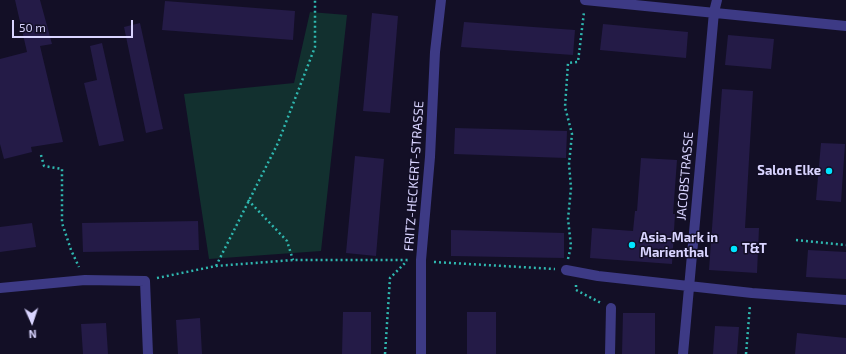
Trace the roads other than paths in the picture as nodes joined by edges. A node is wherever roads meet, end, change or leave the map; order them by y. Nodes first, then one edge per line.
1 (441, 0) edge
2 (717, 0) edge
3 (585, 3) edge
4 (714, 12) junction
5 (846, 26) edge
6 (566, 270) road end
7 (688, 286) junction
8 (0, 288) edge
9 (846, 300) edge
10 (611, 308) dead end
11 (148, 354) edge
12 (421, 354) edge
13 (610, 354) edge
14 (683, 354) edge

1 - 12 street, FRITZ-HECKERT-STRASSE
2 - 4 street, JACOBSTRASSE
3 - 4 street
4 - 5 street
4 - 7 street, JACOBSTRASSE
6 - 7 street
7 - 9 street
7 - 14 street, JACOBSTRASSE
8 - 11 street
10 - 13 street

